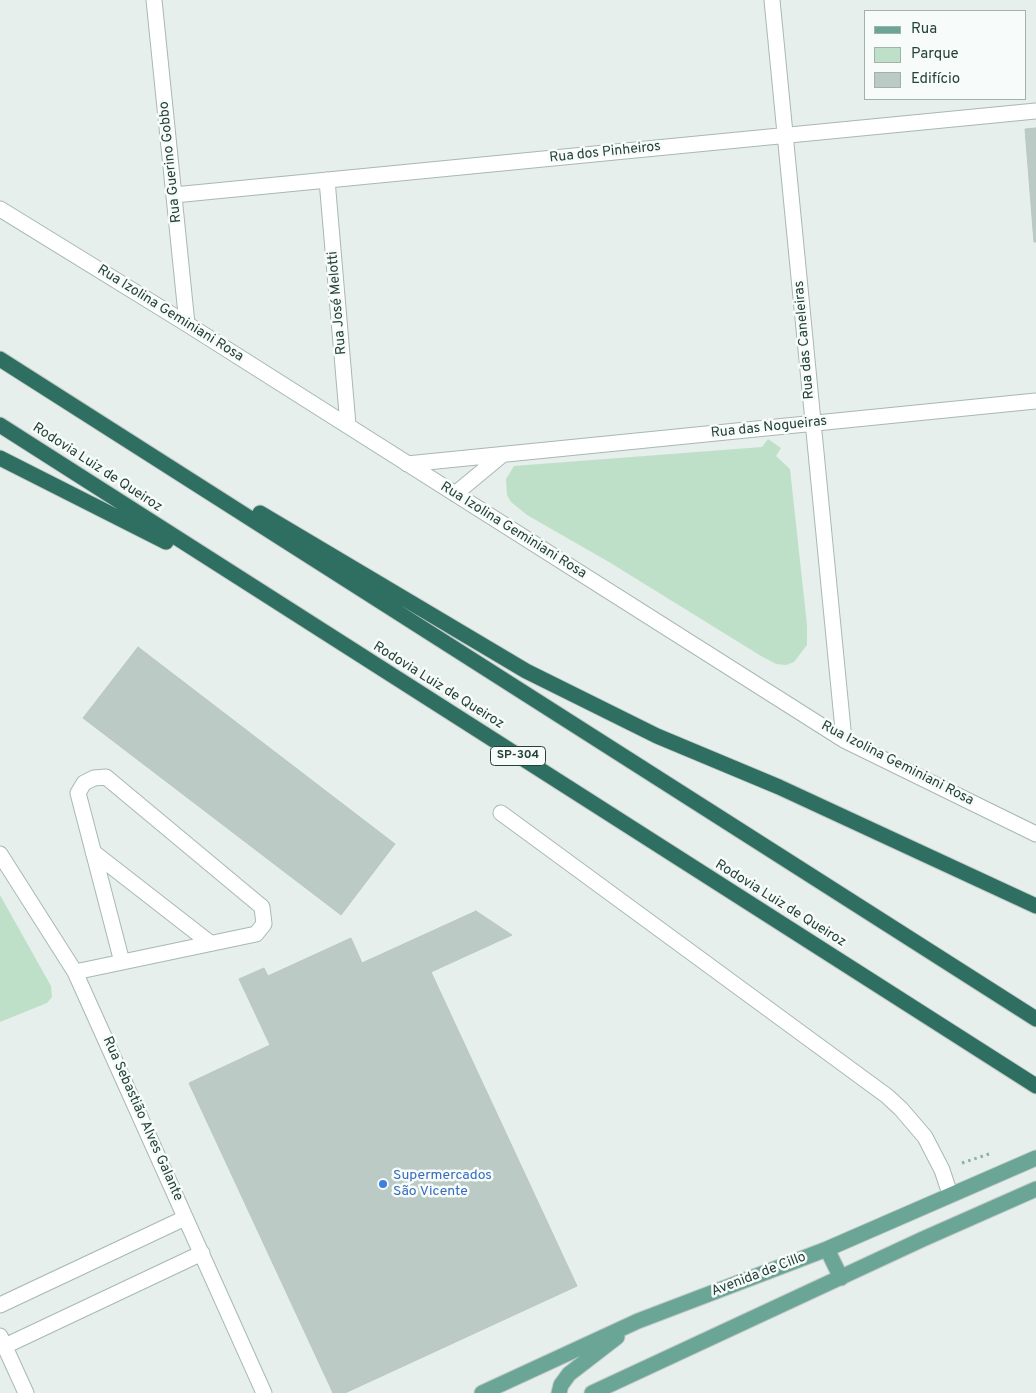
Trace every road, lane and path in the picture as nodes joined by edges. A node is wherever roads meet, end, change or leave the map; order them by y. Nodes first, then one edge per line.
1 (154, 0) edge
2 (772, 0) edge
3 (1036, 111) edge
4 (786, 136) junction
5 (327, 180) junction
6 (174, 195) junction
7 (0, 209) edge
8 (187, 324) junction
9 (0, 358) edge
10 (1036, 401) edge
11 (813, 424) junction
12 (0, 425) edge
13 (348, 426) junction
14 (502, 454) junction
15 (0, 458) edge
16 (407, 464) junction
17 (455, 494) junction
18 (237, 578) junction
19 (844, 740) junction
20 (501, 813) dead end
21 (1036, 834) edge
22 (93, 852) junction
23 (0, 854) edge
24 (1036, 906) edge
25 (210, 943) junction
26 (122, 962) junction
27 (75, 972) junction
28 (1036, 1019) edge
29 (1036, 1086) edge
30 (1036, 1158) edge
31 (1036, 1189) edge
32 (950, 1194) junction
33 (1036, 1203) edge
34 (985, 1212) junction
35 (186, 1218) junction
36 (827, 1249) junction
37 (202, 1253) junction
38 (841, 1278) junction
39 (0, 1305) edge
40 (638, 1321) junction
41 (2, 1341) edge
42 (26, 1393) edge
43 (264, 1393) edge
44 (482, 1393) edge
45 (559, 1393) edge
46 (592, 1393) edge

1 - 6 street, Rua Guerino Gobbo
2 - 4 street, Rua das Caneleiras
3 - 4 street, Rua dos Pinheiros
4 - 5 street, Rua dos Pinheiros
4 - 11 street, Rua das Caneleiras
5 - 6 street, Rua dos Pinheiros
5 - 13 street, Rua José Melotti
6 - 8 street, Rua Guerino Gobbo
7 - 8 street, Rua Izolina Geminiani Rosa
8 - 13 street, Rua Izolina Geminiani Rosa
9 - 24 highway
9 - 28 highway
10 - 11 street, Rua das Nogueiras
11 - 14 street, Rua das Nogueiras
11 - 19 street, Rua das Caneleiras
12 - 18 highway, Rodovia Luiz de Queiroz / SP-304
13 - 16 street, Rua Izolina Geminiani Rosa
14 - 16 street, Rua das Nogueiras
14 - 17 street
15 - 18 highway
16 - 17 street, Rua Izolina Geminiani Rosa
17 - 19 street, Rua Izolina Geminiani Rosa
18 - 29 highway, Rodovia Luiz de Queiroz / SP-304
19 - 21 street, Rua Izolina Geminiani Rosa
20 - 32 street
22 - 25 street
22 - 25 street
22 - 26 street
23 - 27 street, Rua Sebastião Alves Galante
25 - 26 street
26 - 27 street
27 - 35 street, Rua Sebastião Alves Galante
30 - 32 main road, Avenida de Cillo
31 - 34 main road
32 - 36 main road, Avenida de Cillo
33 - 34 main road
34 - 38 main road
35 - 37 street, Rua Sebastião Alves Galante
35 - 39 street
36 - 38 main road
36 - 40 main road, Avenida de Cillo
37 - 41 street
37 - 43 street, Rua Sebastião Alves Galante
38 - 46 main road
40 - 44 main road, Avenida de Cillo
40 - 45 main road
41 - 42 street

